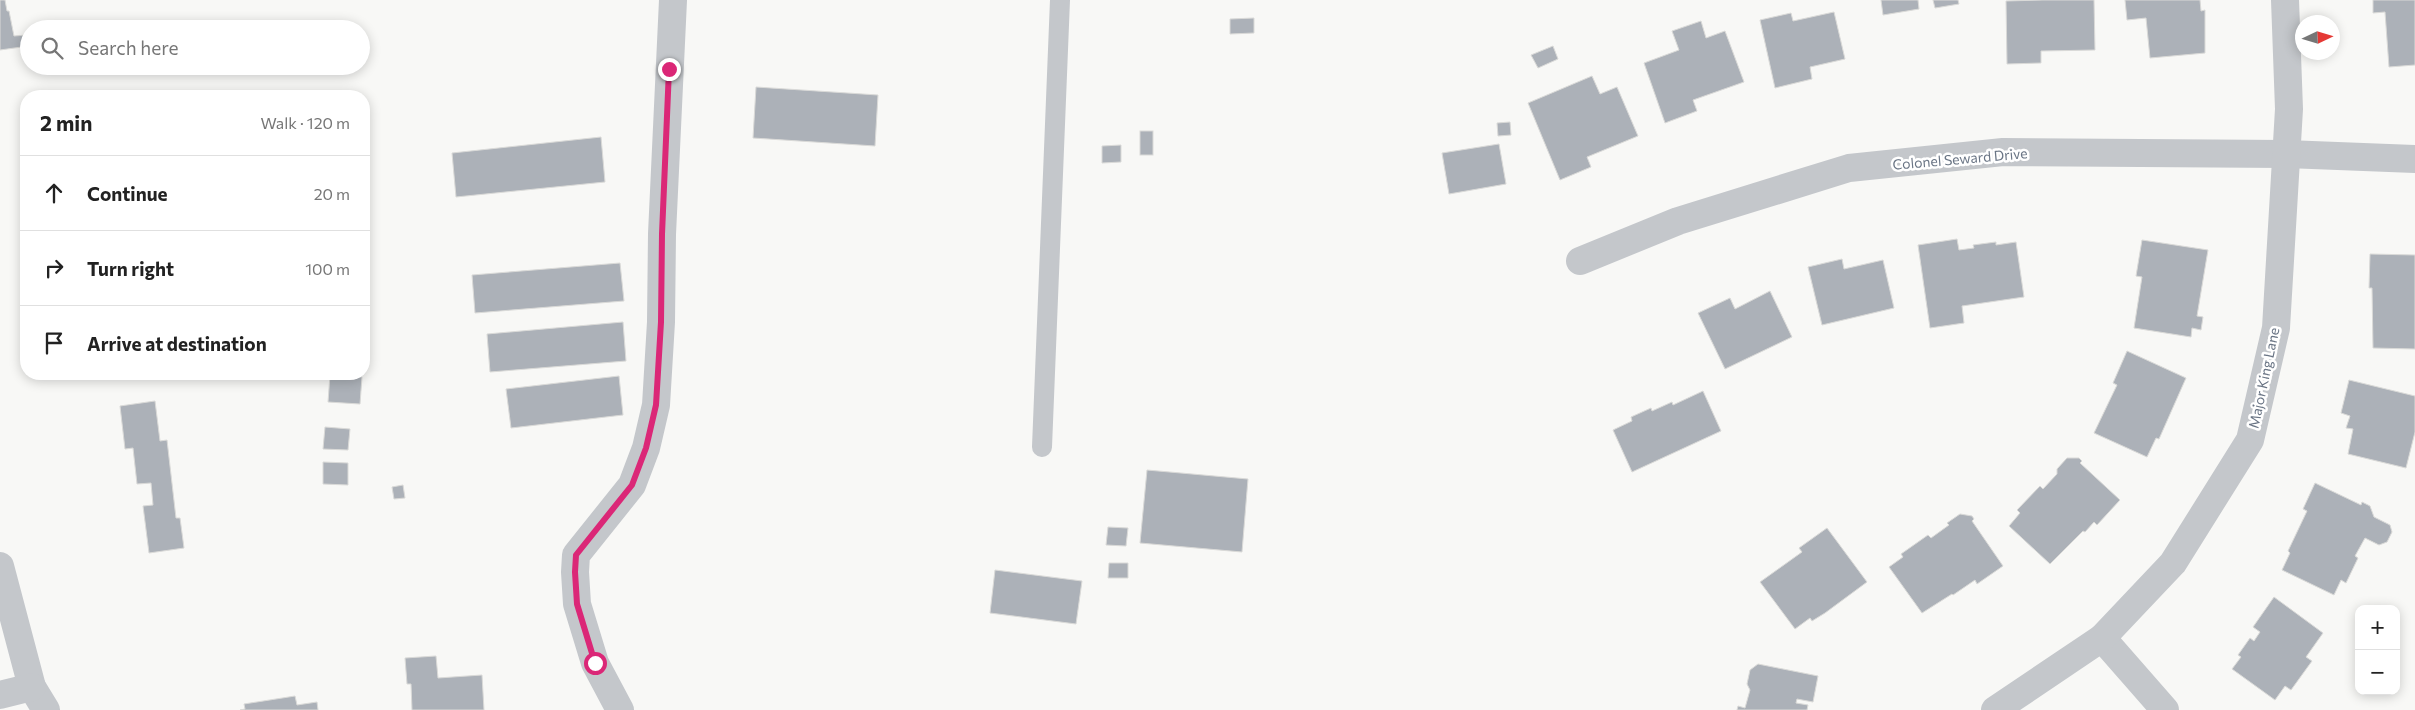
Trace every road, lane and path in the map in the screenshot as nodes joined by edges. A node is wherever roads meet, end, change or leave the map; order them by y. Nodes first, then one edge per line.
1 (673, 0) edge
2 (1060, 0) edge
3 (2286, 0) edge
4 (2286, 154) junction
5 (2415, 159) edge
6 (1580, 261) dead end
7 (1042, 447) dead end
8 (0, 566) edge
9 (2102, 638) junction
10 (32, 687) junction
11 (0, 696) edge
12 (46, 710) edge
13 (620, 710) edge
14 (1995, 710) edge
15 (2165, 710) edge

1 - 13 street
2 - 7 lane
3 - 4 street, Major King Lane
4 - 5 street, Colonel Seward Drive
4 - 6 street, Colonel Seward Drive
4 - 9 street, Major King Lane
8 - 10 street
9 - 14 street, Major King Lane
9 - 15 street
10 - 11 street
10 - 12 street

